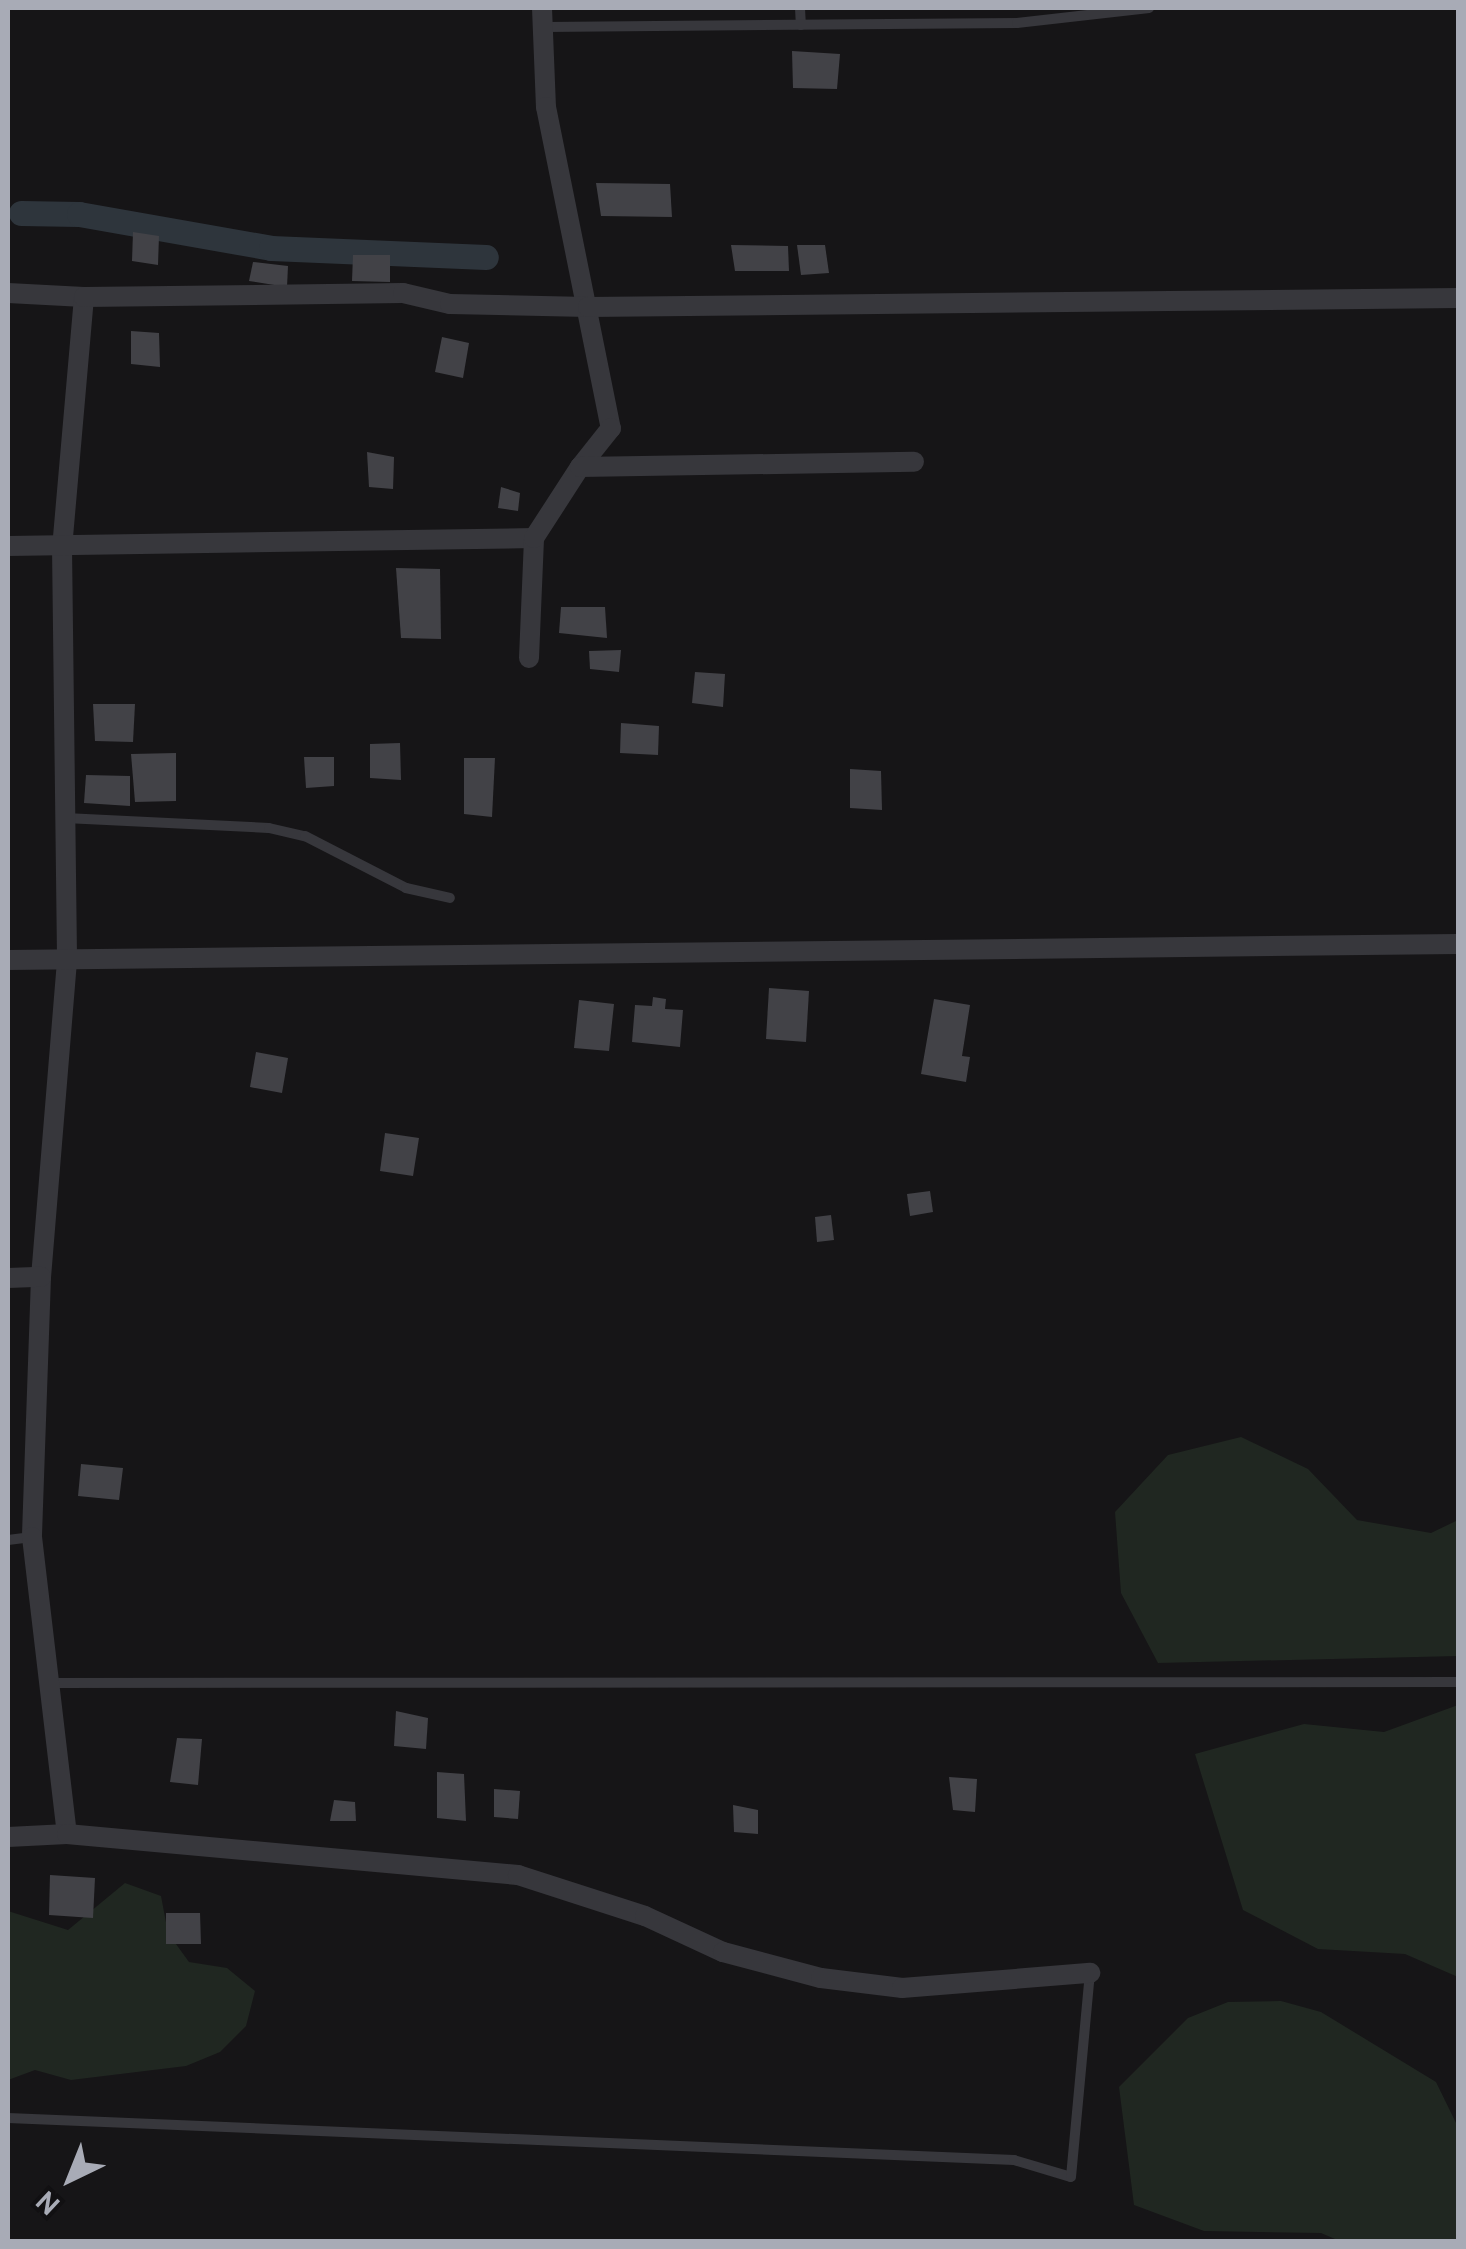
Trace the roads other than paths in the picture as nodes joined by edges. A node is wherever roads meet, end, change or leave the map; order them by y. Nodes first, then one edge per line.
1 (800, 8) edge
2 (1016, 8) edge
3 (1149, 8) edge
4 (544, 17) edge
5 (1017, 23) junction
6 (802, 25) junction
7 (8, 293) edge
8 (84, 298) junction
9 (1458, 298) edge
10 (588, 307) junction
11 (914, 462) dead end
12 (580, 467) junction
13 (534, 538) junction
14 (8, 546) edge
15 (62, 547) junction
16 (529, 658) dead end
17 (64, 818) junction
18 (450, 898) dead end
19 (1458, 944) edge
20 (8, 960) edge
21 (66, 961) junction
22 (41, 1277) junction
23 (8, 1278) edge
24 (32, 1538) junction
25 (8, 1540) edge
26 (1458, 1682) edge
27 (49, 1683) junction
28 (67, 1834) junction
29 (8, 1837) edge
30 (1090, 1973) joint
31 (8, 2118) edge

1 - 6 lane
2 - 5 lane
3 - 5 lane
4 - 6 lane
4 - 10 street
5 - 6 lane
7 - 8 street
8 - 10 street
8 - 15 street
9 - 10 street
10 - 12 street
11 - 12 street
12 - 13 street
13 - 15 street
13 - 16 street
14 - 15 street
15 - 17 street
17 - 18 lane
17 - 21 street
19 - 21 street
20 - 21 street
21 - 22 street
22 - 23 street
22 - 24 street
24 - 25 lane
24 - 27 street
26 - 27 lane
27 - 28 street
28 - 29 street
28 - 30 street
30 - 31 lane

